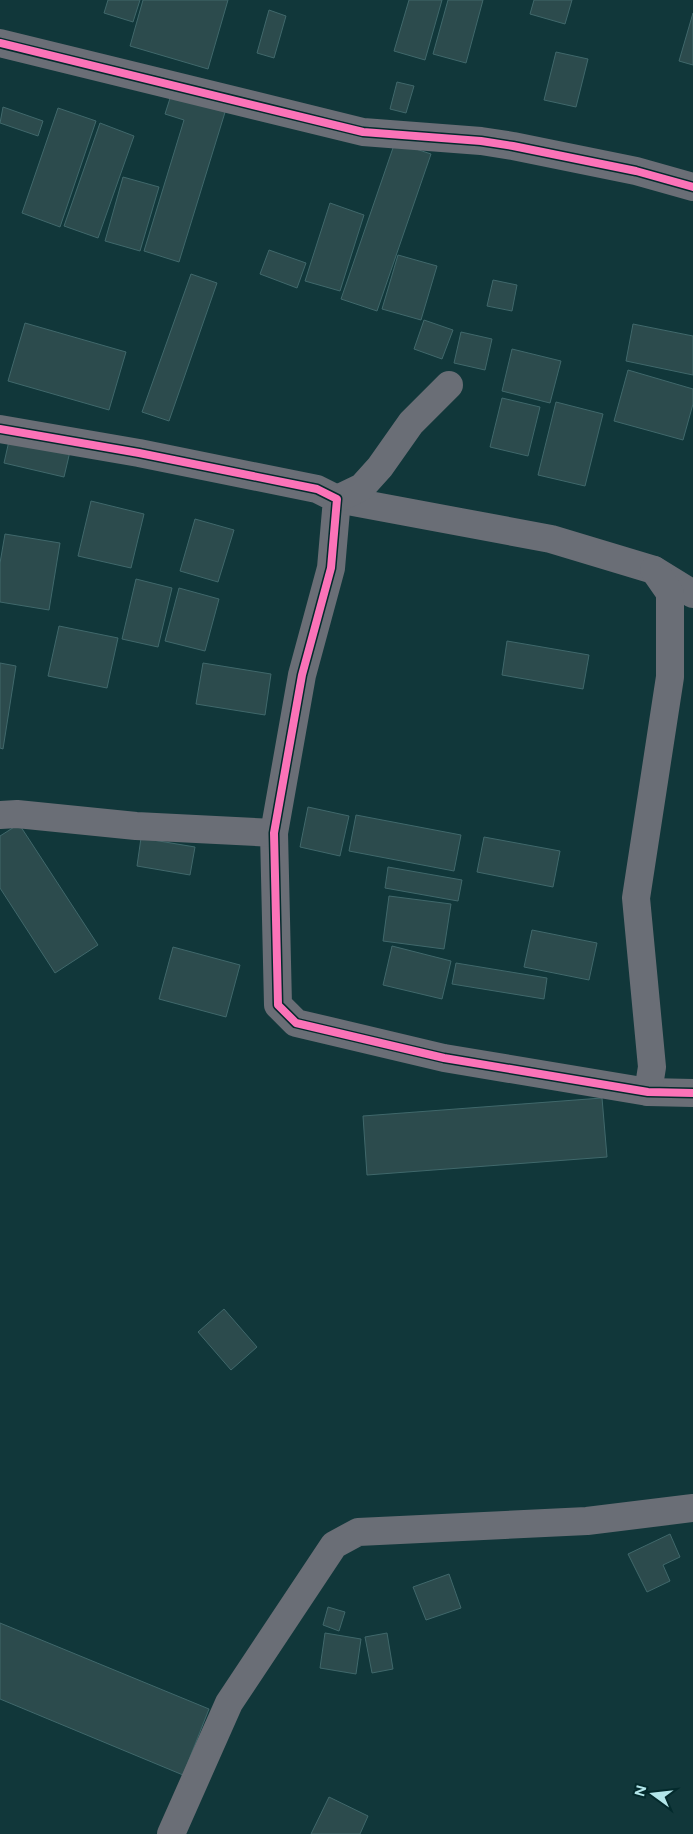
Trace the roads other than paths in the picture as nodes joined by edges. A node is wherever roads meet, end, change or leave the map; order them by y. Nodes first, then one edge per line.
1 (0, 42) edge
2 (693, 186) edge
3 (449, 385) dead end
4 (0, 430) edge
5 (337, 499) junction
6 (654, 570) junction
7 (693, 594) edge
8 (0, 816) edge
9 (274, 833) junction
10 (648, 1092) junction
11 (693, 1093) edge
12 (693, 1508) edge
13 (171, 1834) edge

1 - 2 street
3 - 5 street
4 - 5 street
5 - 6 street
5 - 9 street
6 - 7 street
6 - 10 street
8 - 9 street
9 - 10 street
10 - 11 street
12 - 13 street

